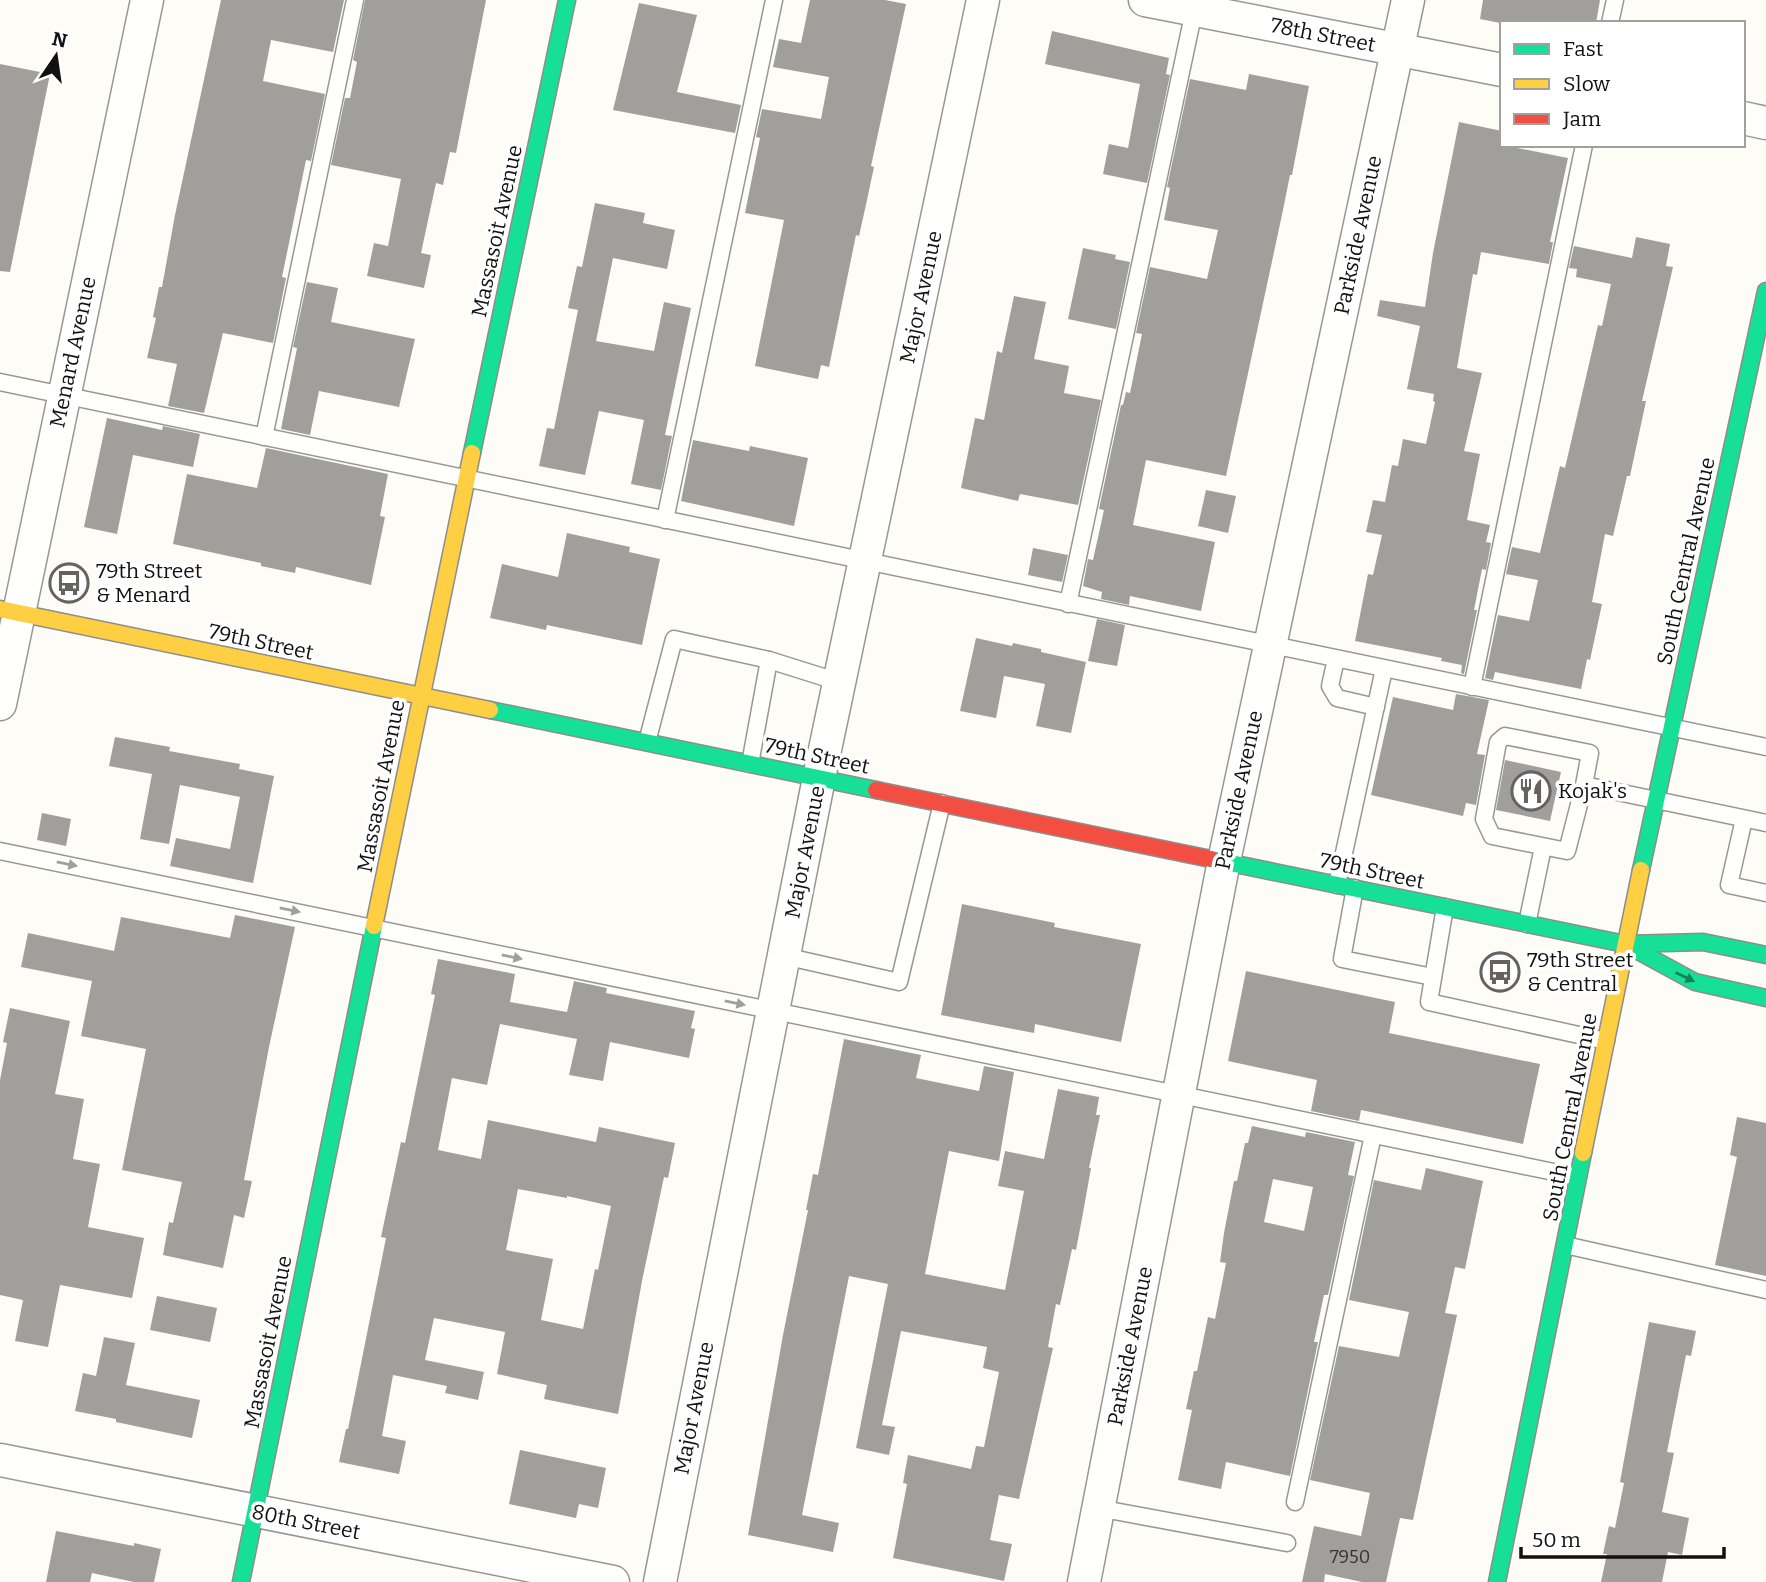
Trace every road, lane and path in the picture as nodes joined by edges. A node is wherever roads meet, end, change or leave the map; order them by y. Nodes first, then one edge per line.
1 (147, 0) edge
2 (355, 0) edge
3 (567, 0) edge
4 (774, 0) edge
5 (983, 0) edge
6 (1145, 0) edge
7 (1408, 0) edge
8 (1615, 0) edge
9 (1195, 5) edge
10 (1610, 21) edge
11 (1397, 49) junction
12 (1500, 70) edge
13 (1745, 118) edge
14 (1766, 123) edge
15 (1584, 147) edge
16 (1766, 290) edge
17 (0, 382) edge
18 (64, 396) junction
19 (264, 437) junction
20 (466, 479) junction
21 (665, 520) junction
22 (865, 561) junction
23 (1068, 604) junction
24 (9, 611) edge
25 (1269, 645) junction
26 (1336, 659) junction
27 (769, 660) junction
28 (1384, 669) junction
29 (839, 682) junction
30 (1472, 687) junction
31 (421, 696) junction
32 (0, 704) edge
33 (1376, 707) junction
34 (1671, 729) junction
35 (647, 743) junction
36 (1766, 747) edge
37 (750, 764) junction
38 (819, 778) junction
39 (1584, 785) junction
40 (1656, 801) junction
41 (942, 803) junction
42 (1744, 818) junction
43 (1766, 823) edge
44 (1542, 847) junction
45 (0, 850) edge
46 (1224, 862) junction
47 (1337, 885) junction
48 (1355, 888) junction
49 (1766, 893) edge
50 (1445, 907) junction
51 (1527, 924) junction
52 (374, 928) junction
53 (1625, 944) junction
54 (1766, 955) edge
55 (784, 956) junction
56 (1433, 977) junction
57 (1766, 998) edge
58 (773, 1011) junction
59 (1606, 1041) junction
60 (1179, 1095) junction
61 (1373, 1135) junction
62 (1579, 1177) junction
63 (1565, 1245) junction
64 (1766, 1290) edge
65 (0, 1460) edge
66 (1295, 1502) dead end
67 (1098, 1508) junction
68 (255, 1513) junction
69 (1287, 1543) dead end
70 (241, 1582) edge
71 (613, 1582) edge
72 (660, 1582) edge
73 (1084, 1582) edge
74 (1497, 1582) edge

1 - 18 street, Menard Avenue
2 - 19 lane
3 - 20 street, Massasoit Avenue
4 - 21 lane
5 - 22 street, Major Avenue
6 - 9 street, 78th Street
7 - 11 street, Parkside Avenue
8 - 10 lane
9 - 11 street, 78th Street
9 - 23 lane
11 - 12 street, 78th Street
11 - 25 street, Parkside Avenue
13 - 14 street
15 - 30 lane
16 - 34 street, South Central Avenue
17 - 18 lane
18 - 19 lane
18 - 24 street, Menard Avenue
19 - 20 lane
20 - 21 lane
20 - 31 street, Massasoit Avenue
21 - 22 lane
22 - 23 lane
22 - 29 street, Major Avenue
23 - 25 lane
24 - 31 street, 79th Street
24 - 32 street, Menard Avenue
25 - 26 lane
25 - 46 street, Parkside Avenue
26 - 28 lane
26 - 33 lane
27 - 29 lane
27 - 35 lane
27 - 37 lane
28 - 30 lane
28 - 33 lane
29 - 38 street, Major Avenue
30 - 34 lane
31 - 35 street, 79th Street
31 - 52 street, Massasoit Avenue
33 - 47 lane
34 - 36 lane
34 - 40 street, South Central Avenue
35 - 37 street, 79th Street
37 - 38 street, 79th Street
38 - 41 street, 79th Street
38 - 55 street, Major Avenue
39 - 40 lane
39 - 44 lane
39 - 44 lane
40 - 42 lane
40 - 53 street, South Central Avenue
41 - 46 street, 79th Street
41 - 55 lane
42 - 43 lane
42 - 49 lane
44 - 51 lane
45 -> 52 lane
46 - 47 street, 79th Street
46 - 60 street, Parkside Avenue
47 - 48 street, 79th Street
48 - 50 street, 79th Street
48 - 56 lane
50 - 51 street, 79th Street
50 - 56 lane
51 - 53 street, 79th Street
52 -> 58 lane
52 - 68 street, Massasoit Avenue
53 - 54 street, 79th Street
53 -> 57 street, 79th Street
53 - 59 street, South Central Avenue
55 - 58 street, Major Avenue
56 - 59 lane
58 - 60 lane
58 - 72 street, Major Avenue
59 - 62 street, South Central Avenue
60 - 61 lane
60 - 67 street, Parkside Avenue
61 - 62 lane
61 - 66 lane
62 - 63 street, South Central Avenue
63 - 64 lane
63 - 74 street, South Central Avenue
65 - 68 street, 80th Street
67 - 69 lane
67 - 73 street, Parkside Avenue
68 - 70 street, Massasoit Avenue
68 - 71 street, 80th Street

